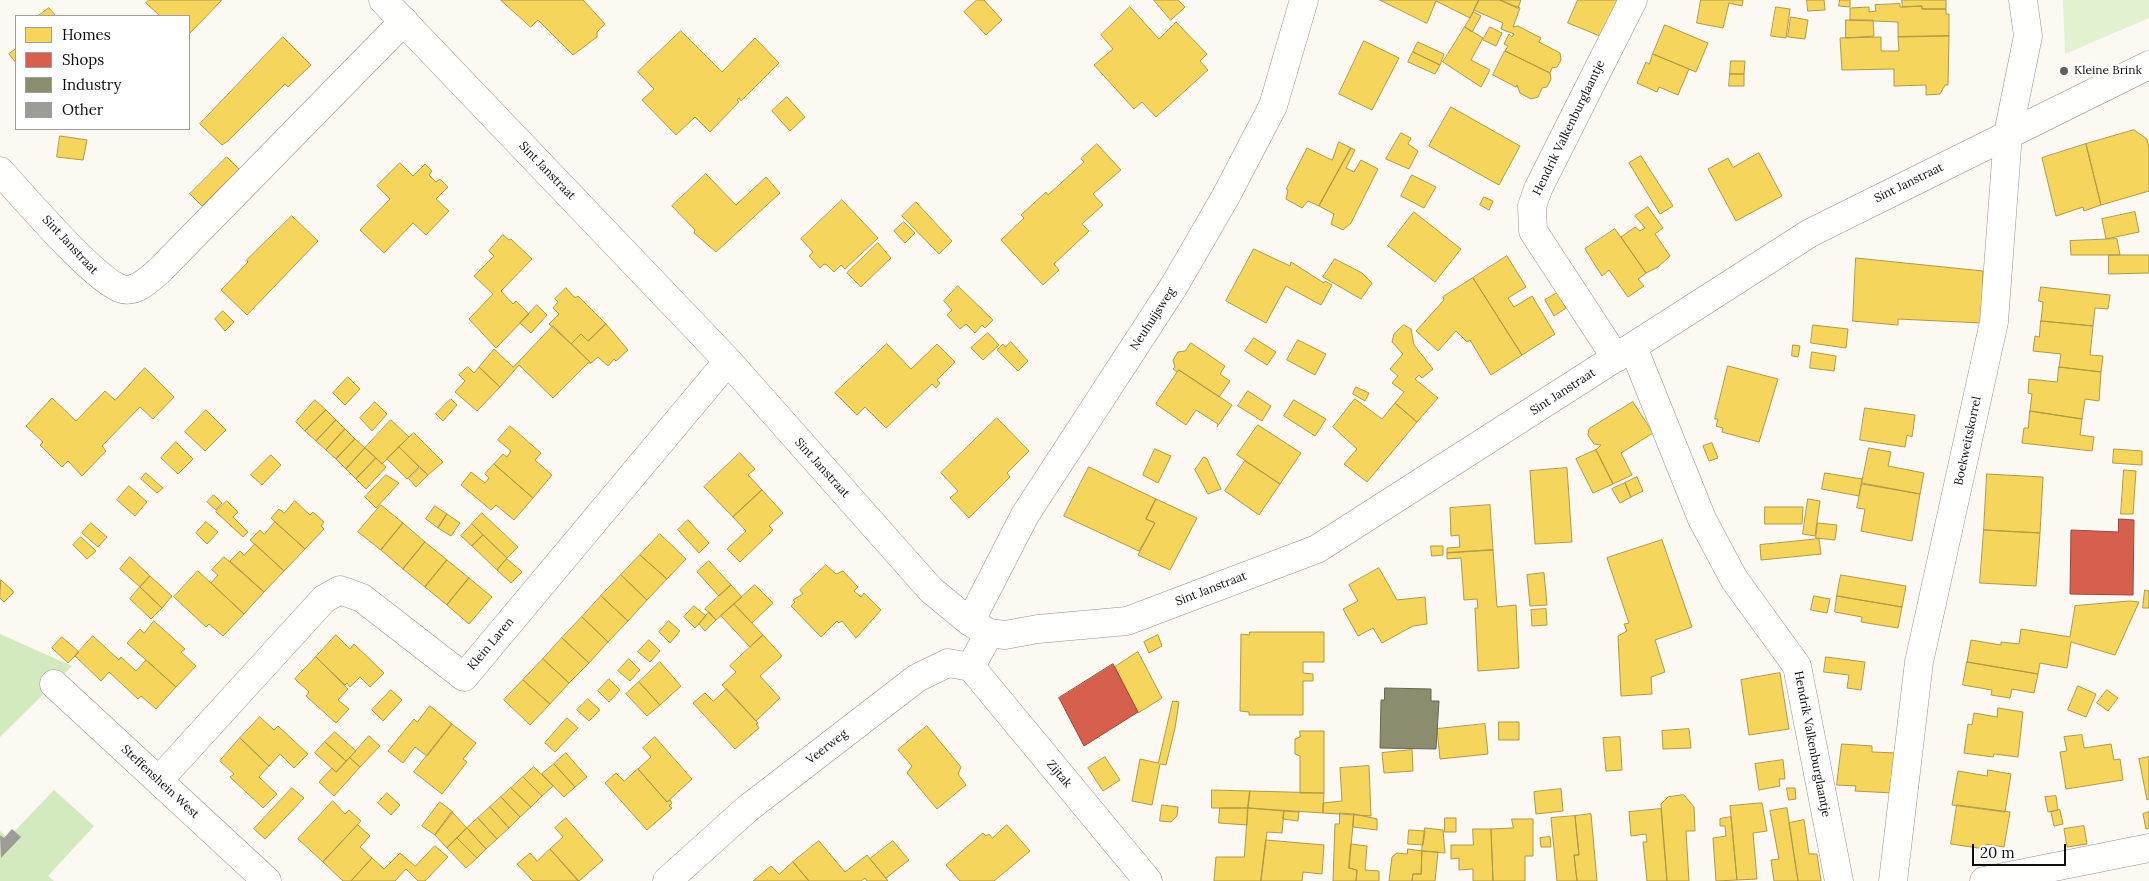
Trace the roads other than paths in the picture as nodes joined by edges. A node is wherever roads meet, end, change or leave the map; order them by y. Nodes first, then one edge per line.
1 (383, 0) edge
2 (1304, 0) edge
3 (1633, 0) edge
4 (2023, 0) edge
5 (404, 21) junction
6 (2149, 65) edge
7 (2008, 134) junction
8 (0, 171) edge
9 (1625, 353) junction
10 (728, 362) junction
11 (980, 627) junction
12 (971, 667) junction
13 (54, 684) dead end
14 (158, 780) junction
15 (2149, 848) edge
16 (266, 881) edge
17 (667, 881) edge
18 (1148, 881) edge
19 (1839, 881) edge
20 (1894, 881) edge
21 (1984, 881) edge

1 - 5 street, Sint Janstraat
2 - 11 street, Neuhuijsweg
3 - 9 street, Hendrik Valkenburglaantje
4 - 7 street, Boekweitskorrel
5 - 8 street, Sint Janstraat
5 - 10 street, Sint Janstraat
6 - 7 street, Sint Janstraat
7 - 9 street, Sint Janstraat
7 - 20 street, Boekweitskorrel
9 - 11 street, Sint Janstraat
9 - 19 street, Hendrik Valkenburglaantje
10 - 11 street, Sint Janstraat
10 - 14 street, Klein Laren
11 - 12 street
12 - 17 street, Veerweg
12 - 18 street, Zijtak
13 - 14 street, Steffenshein West
14 - 16 street, Steffenshein West
15 - 21 street

